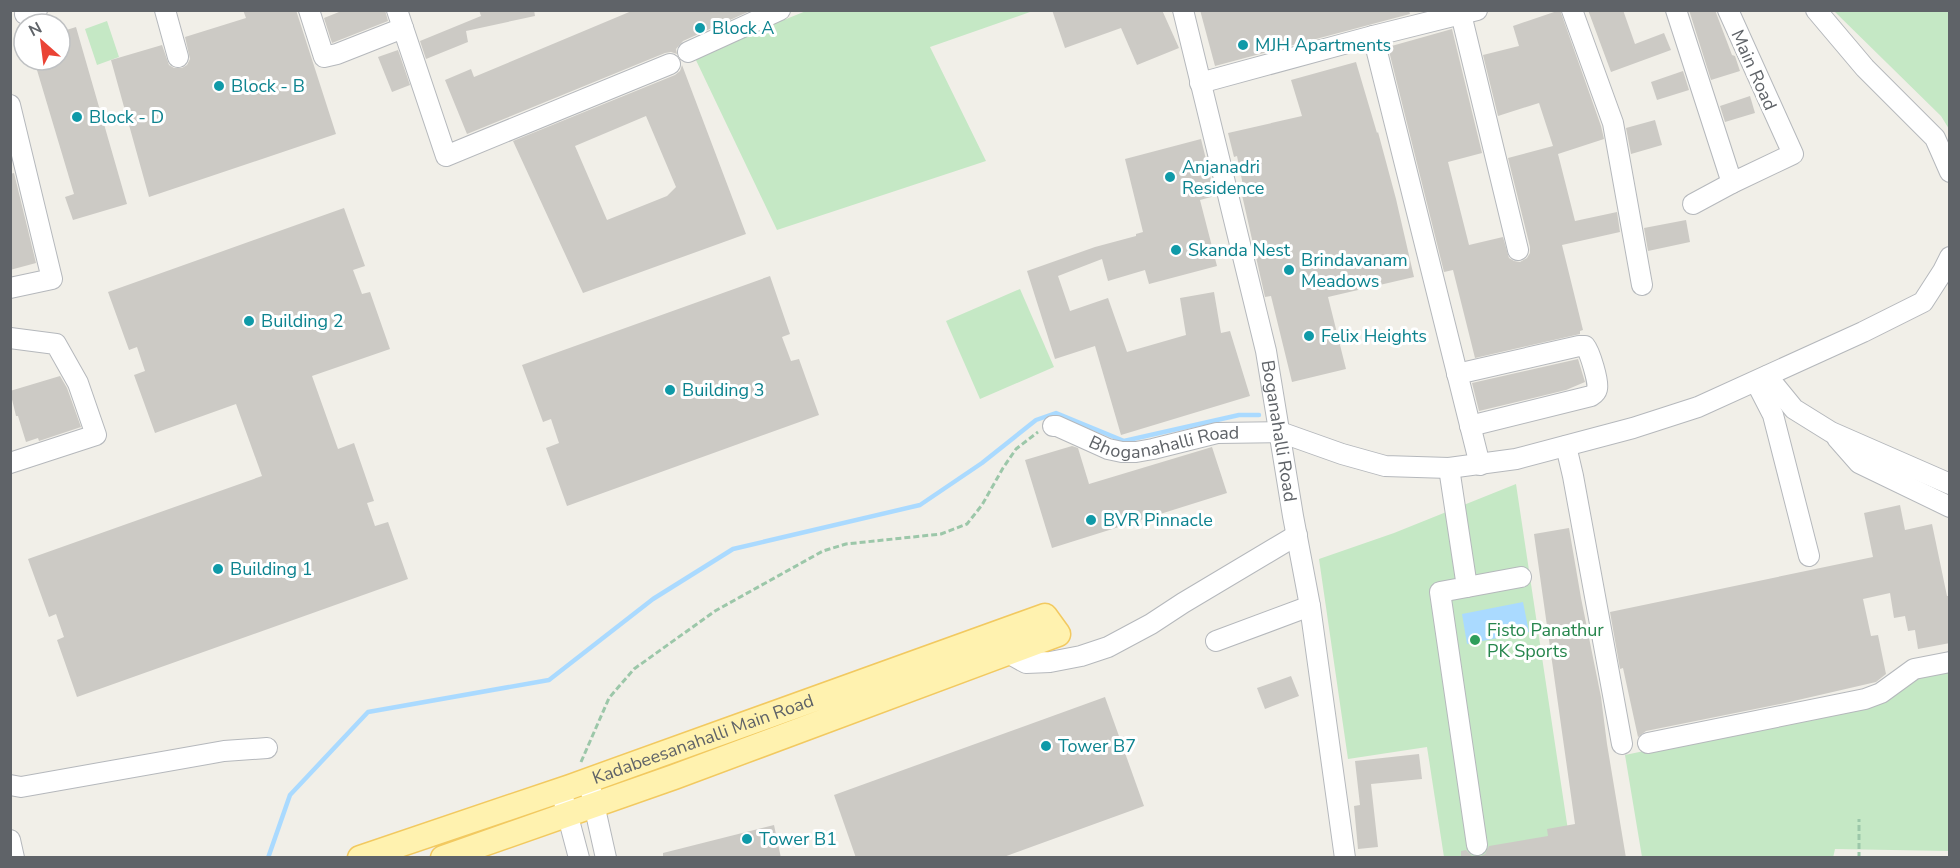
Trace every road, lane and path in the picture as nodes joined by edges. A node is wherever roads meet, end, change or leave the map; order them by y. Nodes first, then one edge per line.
1 (165, 10) edge
2 (309, 10) edge
3 (780, 10) edge
4 (1183, 10) edge
5 (1572, 10) edge
6 (1676, 10) edge
7 (1728, 10) edge
8 (1816, 10) edge
9 (1469, 12) edge
10 (400, 19) edge
11 (1373, 36) junction
12 (688, 52) dead end
13 (178, 57) dead end
14 (670, 64) dead end
15 (1200, 83) junction
16 (10, 105) edge
17 (1950, 172) edge
18 (1732, 183) junction
19 (1693, 204) dead end
20 (1518, 250) dead end
21 (1950, 257) edge
22 (1642, 285) dead end
23 (10, 288) edge
24 (10, 338) edge
25 (1457, 374) junction
26 (1761, 379) junction
27 (1053, 426) joint
28 (1470, 426) junction
29 (1280, 432) junction
30 (1831, 432) junction
31 (1566, 446) junction
32 (1478, 459) junction
33 (10, 463) edge
34 (1449, 468) junction
35 (1950, 484) edge
36 (1950, 507) edge
37 (1297, 535) junction
38 (1809, 556) dead end
39 (1521, 577) dead end
40 (1467, 586) junction
41 (1310, 606) junction
42 (1216, 641) dead end
43 (1008, 653) junction
44 (1950, 662) edge
45 (1648, 742) dead end
46 (1622, 744) dead end
47 (267, 748) dead end
48 (10, 785) edge
49 (573, 785) junction
50 (593, 805) junction
51 (568, 813) junction
52 (1859, 819) dead end
53 (10, 840) edge
54 (1477, 845) dead end
55 (14, 858) edge
56 (360, 858) edge
57 (443, 858) edge
58 (579, 858) edge
59 (606, 858) edge
60 (1345, 858) edge
61 (1859, 858) edge

1 - 13 street
2 - 10 street
3 - 12 street
4 - 15 street, Boganahalli Road
5 - 22 street
6 - 18 street
7 - 18 street, Main Road
8 - 17 street
9 - 11 street
9 - 20 street
10 - 14 street
11 - 15 street
11 - 25 street
15 - 29 street, Boganahalli Road
16 - 23 street
18 - 19 street
21 - 26 street
24 - 33 street
25 - 28 street
25 - 28 street
26 - 30 street
26 - 31 street
26 - 38 street
27 - 29 street, Bhoganahalli Road
27 - 49 path
28 - 32 street
29 - 34 street
29 - 37 street, Boganahalli Road
30 - 35 street
30 - 36 street
31 - 32 street
31 - 46 street
32 - 34 street
34 - 40 street
37 - 41 street, Boganahalli Road
37 - 43 street
39 - 40 street
40 - 54 street
41 - 42 street
41 - 60 street, Boganahalli Road
43 - 49 main road, Kadabeesanahalli Main Road
43 - 50 main road, Kadabeesanahalli Main Road
44 - 45 street
47 - 48 street
49 - 50 street
49 - 51 street
49 - 56 main road, Kadabeesanahalli Main Road
50 - 51 main road, Kadabeesanahalli Main Road
50 - 59 street
51 - 57 main road, Kadabeesanahalli Main Road
51 - 58 street
52 - 61 path
53 - 55 street

